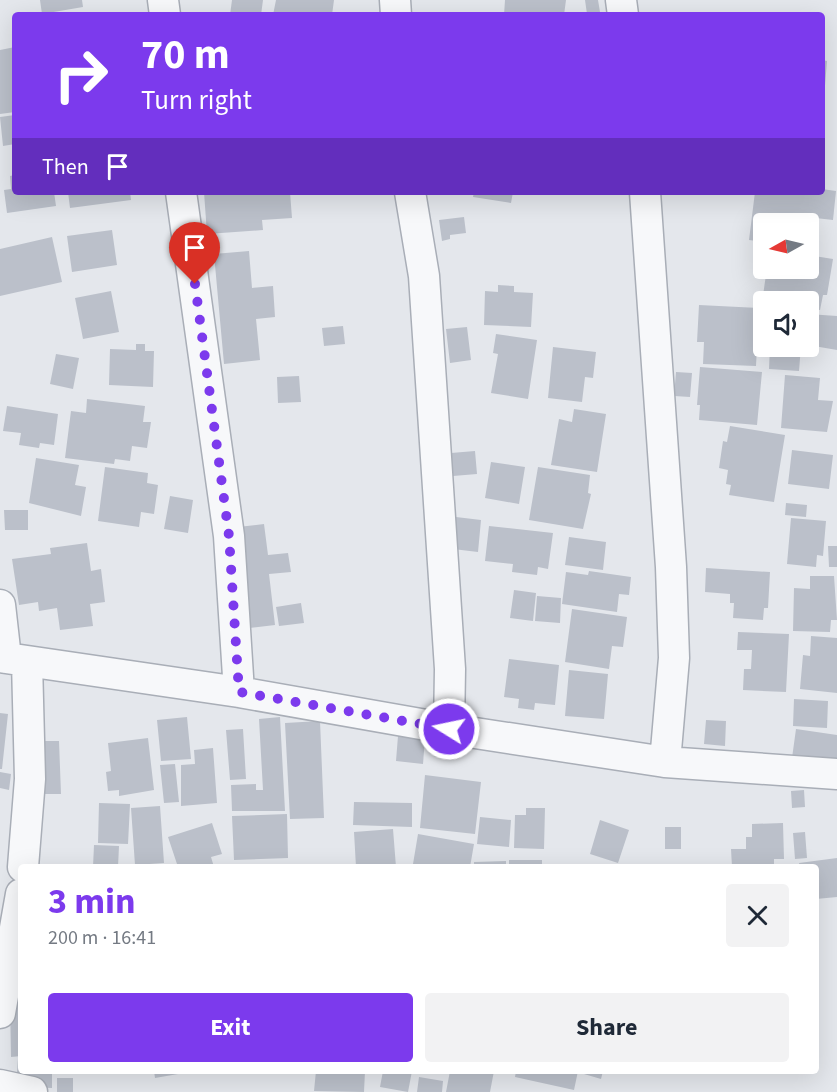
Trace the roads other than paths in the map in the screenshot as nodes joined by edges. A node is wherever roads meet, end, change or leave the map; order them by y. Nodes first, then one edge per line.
1 (181, 195) edge
2 (410, 195) edge
3 (645, 195) edge
4 (0, 605) edge
5 (11, 659) edge
6 (239, 692) junction
7 (449, 729) junction
8 (666, 762) junction
9 (837, 774) edge
10 (23, 864) edge
11 (0, 885) edge
12 (18, 891) edge
13 (18, 909) edge
14 (0, 1012) edge
15 (0, 1085) edge
16 (32, 1092) edge

1 - 6 street
2 - 7 street
3 - 8 street
4 - 5 street
5 - 6 street
5 - 10 street
6 - 7 street
7 - 8 street
8 - 9 street
11 - 12 street
13 - 14 street
15 - 16 street

